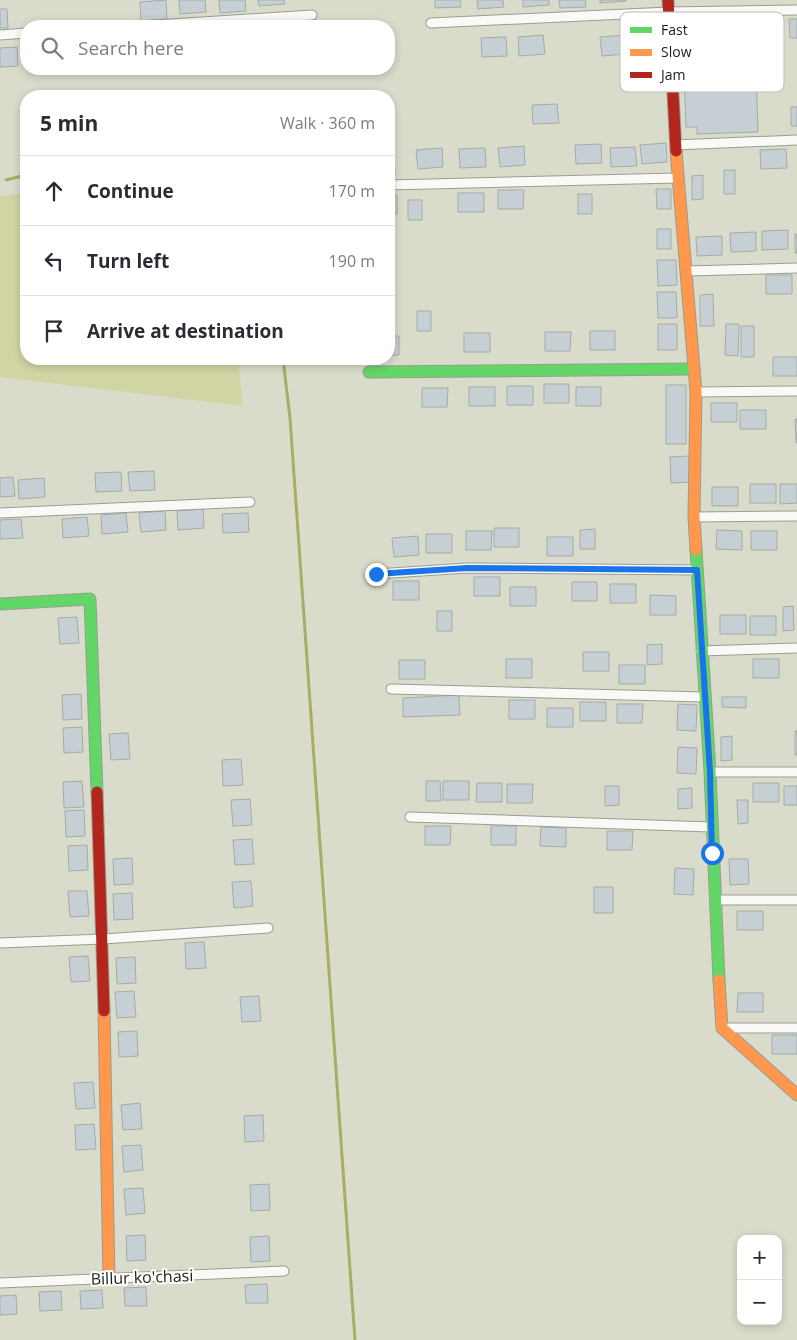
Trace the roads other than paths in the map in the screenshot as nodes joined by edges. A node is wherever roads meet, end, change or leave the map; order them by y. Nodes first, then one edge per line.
1 (668, 0) edge
2 (797, 10) edge
3 (669, 12) joint
4 (620, 14) edge
5 (312, 15) dead end
6 (234, 20) edge
7 (431, 23) dead end
8 (20, 33) edge
9 (0, 35) edge
10 (673, 92) edge
11 (797, 140) edge
12 (675, 145) junction
13 (677, 178) junction
14 (395, 184) edge
15 (797, 268) edge
16 (686, 271) junction
17 (693, 369) junction
18 (369, 372) dead end
19 (797, 391) edge
20 (696, 392) junction
21 (250, 502) dead end
22 (0, 513) edge
23 (797, 516) edge
24 (694, 517) junction
25 (697, 570) junction
26 (376, 574) dead end
27 (0, 604) edge
28 (797, 648) edge
29 (701, 651) junction
30 (391, 689) dead end
31 (704, 697) junction
32 (710, 772) junction
33 (797, 772) edge
34 (410, 817) dead end
35 (711, 827) junction
36 (715, 900) junction
37 (797, 900) edge
38 (268, 928) dead end
39 (103, 939) junction
40 (0, 943) edge
41 (722, 1028) junction
42 (797, 1028) edge
43 (797, 1094) edge
44 (284, 1271) dead end
45 (109, 1279) junction
46 (0, 1282) edge

1 - 3 street
2 - 3 street
4 - 7 street
5 - 6 street
8 - 9 street
10 - 12 street
11 - 12 street
12 - 13 street
13 - 14 street
13 - 16 street
15 - 16 street
16 - 17 street
17 - 18 street
17 - 20 street
19 - 20 street
20 - 24 street
21 - 22 street
23 - 24 street
24 - 25 street
25 - 26 street
25 - 29 street
27 - 39 street
28 - 29 street
29 - 31 street
30 - 31 street
31 - 32 street
32 - 33 street
32 - 35 street
34 - 35 street
35 - 36 street
36 - 37 street
36 - 41 street
38 - 39 street
39 - 40 street
39 - 45 street
41 - 42 street
41 - 43 street
44 - 45 street, Billur ko'chasi
45 - 46 street, Billur ko'chasi

